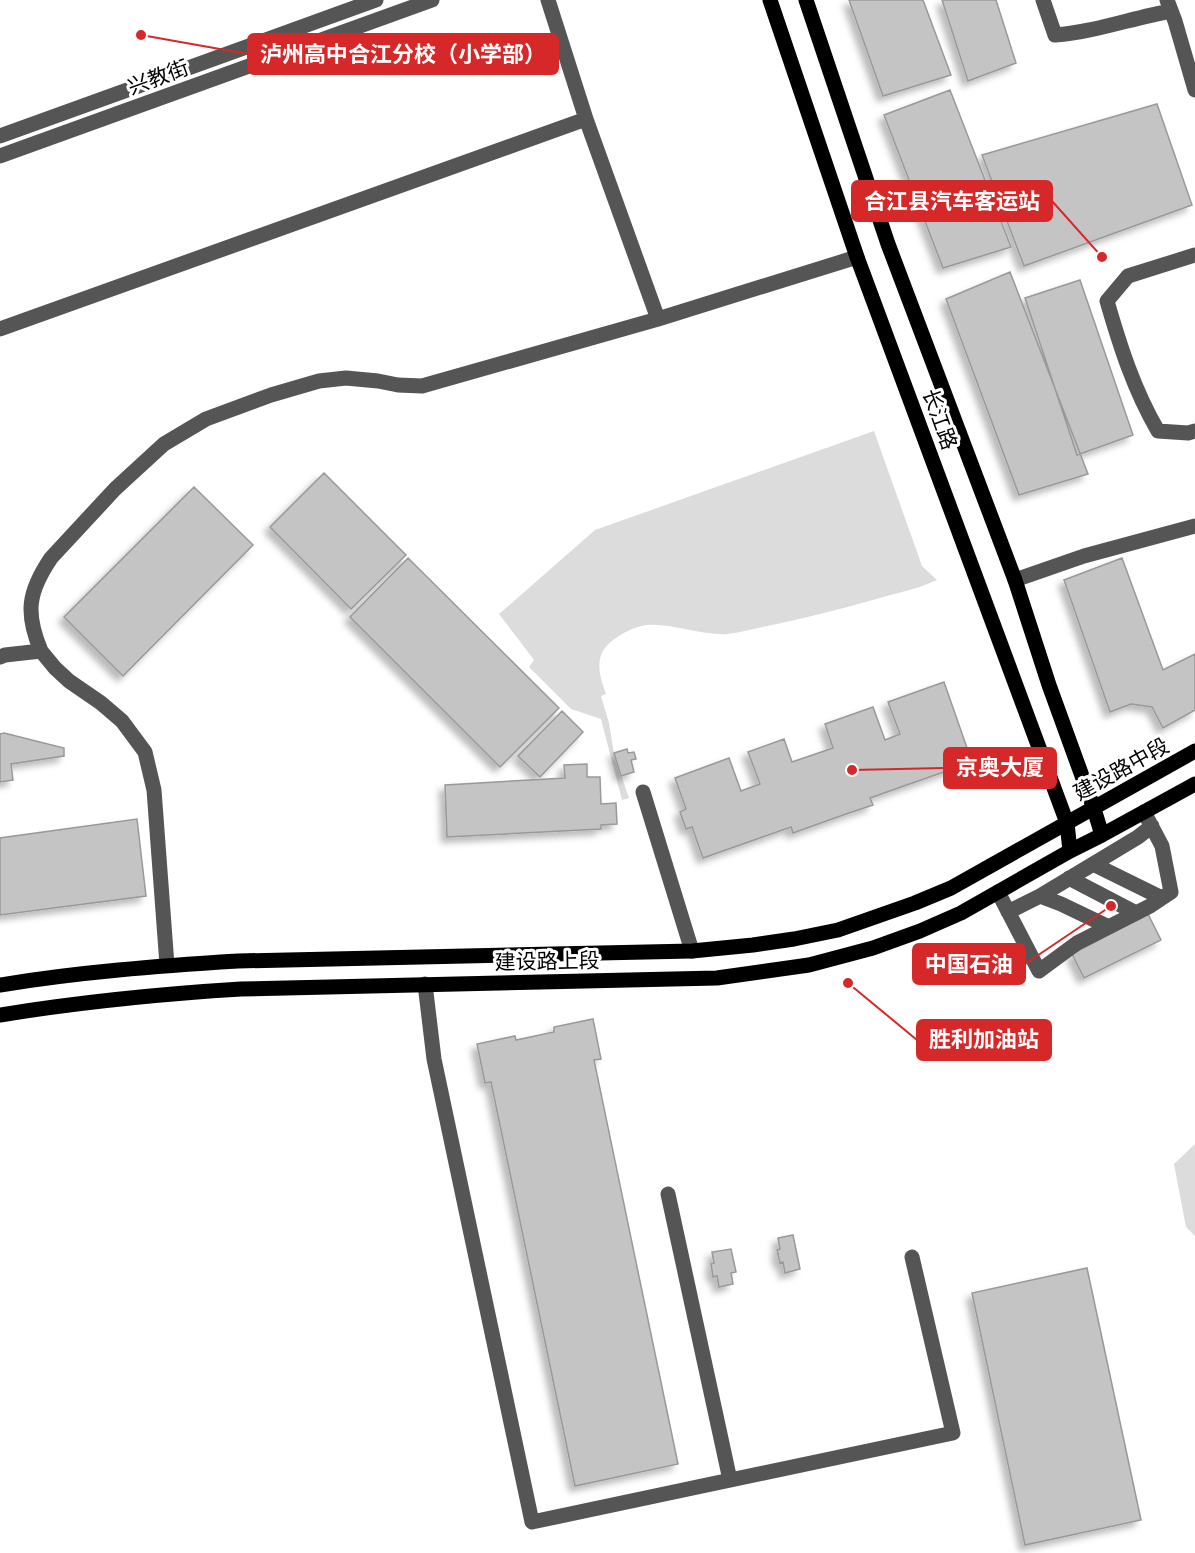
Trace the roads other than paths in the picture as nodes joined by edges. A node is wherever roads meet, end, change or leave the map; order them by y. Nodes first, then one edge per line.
1 (376, 0) edge
2 (432, 0) edge
3 (548, 0) edge
4 (770, 0) edge
5 (806, 0) edge
6 (1043, 0) edge
7 (1169, 6) edge
8 (1195, 90) edge
9 (586, 118) junction
10 (0, 136) edge
11 (0, 156) edge
12 (1195, 255) edge
13 (858, 257) junction
14 (658, 319) junction
15 (0, 329) edge
16 (1195, 431) edge
17 (1195, 526) edge
18 (1015, 580) junction
19 (40, 651) junction
20 (0, 657) edge
21 (1195, 752) edge
22 (1195, 784) edge
23 (643, 792) dead end
24 (1094, 809) junction
25 (1144, 812) junction
26 (1067, 823) junction
27 (1152, 826) junction
28 (1102, 835) junction
29 (1070, 851) junction
30 (1093, 864) junction
31 (1069, 878) junction
32 (998, 892) junction
33 (1040, 896) junction
34 (1162, 898) junction
35 (1008, 912) junction
36 (1136, 913) junction
37 (1108, 927) junction
38 (692, 951) junction
39 (167, 965) junction
40 (425, 984) junction
41 (0, 986) edge
42 (0, 1015) edge
43 (668, 1194) dead end
44 (912, 1257) dead end
45 (730, 1480) junction

1 - 10 street, 兴教街
2 - 11 street, 兴教街
3 - 9 street
4 - 13 main road, 长江路
5 - 18 main road, 长江路
6 - 7 street
7 - 8 street
9 - 14 street
9 - 15 street
12 - 16 street
13 - 14 street
13 - 26 main road, 长江路
14 - 19 street
17 - 18 street
18 - 24 main road, 长江路
19 - 20 street
19 - 39 street
21 - 24 main road, 建设路中段
22 - 25 main road
23 - 38 street
24 - 26 main road, 建设路中段
24 - 28 main road, 长江路
25 - 27 street
25 - 28 main road
26 - 29 main road, 长江路
26 - 38 main road, 建设路上段
27 - 30 street
27 - 34 street
28 - 29 main road
29 - 32 main road, 建设路上段
30 - 31 street
30 - 34 street
31 - 33 street
31 - 36 street
32 - 35 street
32 - 40 main road, 建设路上段
33 - 35 street
33 - 37 street
34 - 36 street
35 - 37 street
36 - 37 street
38 - 39 main road, 建设路上段
39 - 41 main road, 建设路上段
40 - 42 main road, 建设路上段
40 - 45 street
43 - 45 street
44 - 45 street

